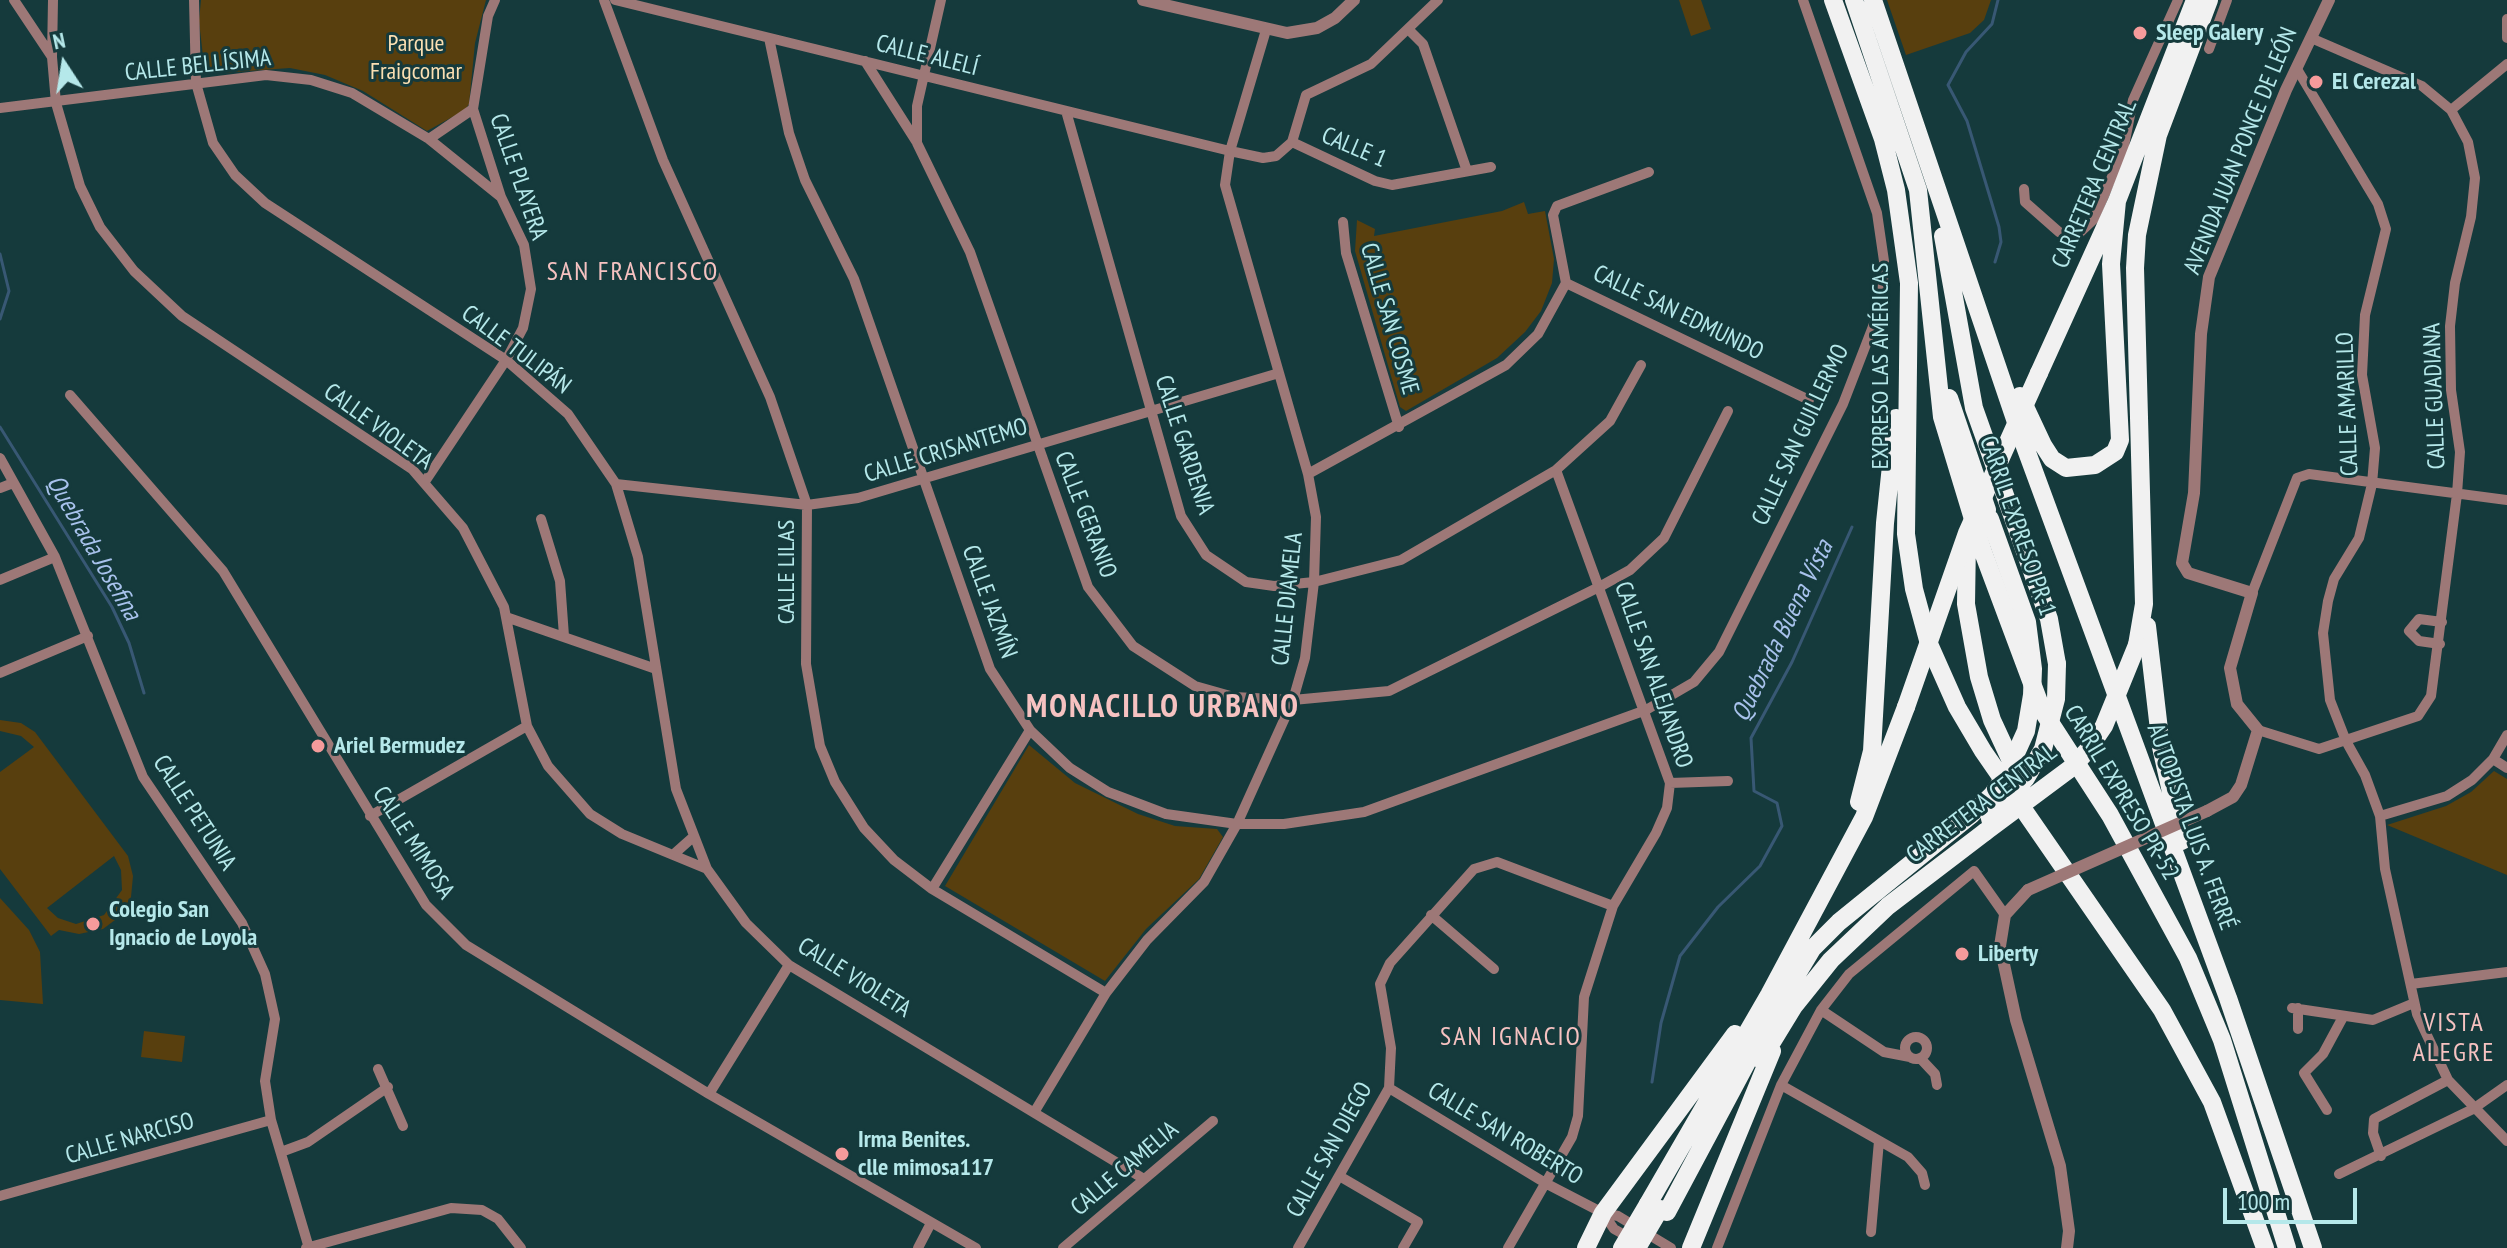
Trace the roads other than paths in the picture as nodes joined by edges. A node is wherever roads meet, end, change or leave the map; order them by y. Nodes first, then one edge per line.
1 (14, 0) edge
2 (53, 0) edge
3 (194, 0) edge
4 (495, 0) edge
5 (604, 0) edge
6 (615, 0) edge
7 (941, 0) edge
8 (1143, 0) edge
9 (1354, 0) edge
10 (1438, 0) edge
11 (1803, 0) edge
12 (1833, 0) edge
13 (1854, 0) edge
14 (1873, 0) edge
15 (2178, 0) edge
16 (2195, 0) edge
17 (2209, 0) edge
18 (2227, 0) edge
19 (2329, 0) edge
20 (2507, 19) edge
21 (1266, 30) junction
22 (1409, 30) junction
23 (769, 38) junction
24 (2311, 38) junction
25 (2507, 38) edge
26 (2209, 49) dead end
27 (52, 57) junction
28 (865, 61) junction
29 (2507, 64) edge
30 (2297, 69) junction
31 (924, 76) junction
32 (196, 83) junction
33 (56, 103) junction
34 (0, 108) edge
35 (473, 109) junction
36 (2451, 110) junction
37 (1066, 111) junction
38 (429, 139) junction
39 (1292, 142) junction
40 (917, 143) junction
41 (1230, 151) junction
42 (1491, 167) dead end
43 (1467, 171) junction
44 (1649, 172) dead end
45 (1936, 189) junction
46 (2024, 189) dead end
47 (501, 197) junction
48 (2117, 201) junction
49 (1343, 222) dead end
50 (1566, 283) junction
51 (1981, 323) junction
52 (1907, 345) junction
53 (1935, 357) junction
54 (506, 360) junction
55 (1641, 365) dead end
56 (1279, 373) junction
57 (70, 395) dead end
58 (1809, 400) dead end
59 (1728, 411) dead end
60 (1151, 412) junction
61 (1399, 427) junction
62 (1037, 444) junction
63 (0, 458) edge
64 (1556, 470) junction
65 (1308, 474) junction
66 (925, 479) junction
67 (13, 483) junction
68 (424, 483) junction
69 (616, 484) junction
70 (2372, 484) junction
71 (0, 488) edge
72 (2457, 494) junction
73 (2507, 500) edge
74 (807, 505) junction
75 (541, 519) dead end
76 (1967, 533) junction
77 (55, 557) junction
78 (0, 580) edge
79 (1314, 582) junction
80 (1601, 586) junction
81 (2252, 593) junction
82 (2144, 604) junction
83 (506, 617) junction
84 (2442, 622) junction
85 (88, 636) junction
86 (564, 636) junction
87 (2440, 644) junction
88 (656, 669) junction
89 (0, 673) edge
90 (1293, 700) junction
91 (1646, 710) junction
92 (527, 726) junction
93 (1030, 730) junction
94 (2258, 730) junction
95 (2507, 735) edge
96 (2346, 741) junction
97 (2493, 759) junction
98 (2507, 768) edge
99 (1728, 781) dead end
100 (1670, 783) junction
101 (370, 816) junction
102 (2380, 816) junction
103 (1237, 824) junction
104 (1981, 824) junction
105 (692, 838) junction
106 (674, 854) junction
107 (1842, 857) junction
108 (2059, 857) junction
109 (707, 869) junction
110 (932, 889) junction
111 (1613, 906) junction
112 (1431, 915) junction
113 (2005, 915) junction
114 (2200, 922) junction
115 (789, 965) junction
116 (1494, 969) dead end
117 (2507, 972) edge
118 (2411, 984) junction
119 (1106, 993) junction
120 (1769, 995) junction
121 (2414, 1003) junction
122 (1821, 1010) junction
123 (2343, 1017) junction
124 (1783, 1022) junction
125 (2298, 1029) dead end
126 (378, 1069) dead end
127 (2448, 1080) junction
128 (1781, 1085) junction
129 (1937, 1085) dead end
130 (2507, 1085) edge
131 (388, 1087) junction
132 (1389, 1088) junction
133 (709, 1094) junction
134 (2473, 1109) junction
135 (2327, 1110) dead end
136 (1035, 1111) junction
137 (271, 1120) junction
138 (1213, 1121) dead end
139 (403, 1126) dead end
140 (1879, 1141) junction
141 (2507, 1141) edge
142 (281, 1152) junction
143 (2381, 1156) junction
144 (2339, 1174) dead end
145 (1341, 1177) junction
146 (1144, 1179) junction
147 (1547, 1184) junction
148 (1925, 1185) dead end
149 (0, 1196) edge
150 (1661, 1210) junction
151 (1603, 1213) junction
152 (931, 1223) junction
153 (2307, 1226) junction
154 (1871, 1232) dead end
155 (308, 1248) edge
156 (521, 1248) edge
157 (918, 1248) edge
158 (976, 1248) edge
159 (1063, 1248) edge
160 (1298, 1248) edge
161 (1403, 1248) edge
162 (1508, 1248) edge
163 (1586, 1248) edge
164 (1622, 1248) edge
165 (1637, 1248) edge
166 (1648, 1248) edge
167 (1671, 1248) edge
168 (1691, 1248) edge
169 (1717, 1248) edge
170 (2067, 1248) edge
171 (2265, 1248) edge
172 (2287, 1248) edge
173 (2313, 1248) edge
174 (2319, 1248) edge

1 - 27 street, CALLE VIOLETA
2 - 27 street
3 - 32 street, CALLE TULIPÁN
4 - 35 street, CALLE PLAYERA
5 - 74 street, CALLE LILAS
6 - 23 street, CALLE ALELÍ
7 - 31 street, CALLE GERANIO
8 - 21 street
9 - 21 street
10 - 22 street
11 - 91 street, CALLE SAN GUILLERMO
12 - 52 highway, EXPRESO LAS AMÉRICAS
13 - 53 highway
14 - 45 highway
15 - 46 street
16 - 48 highway, CARRETERA CENTRAL
17 - 82 highway, CARRETERA CENTRAL
18 - 26 street
19 - 24 street, AVENIDA JUAN PONCE DE LEÓN
20 - 25 street
21 - 41 street, CALLE DIAMELA
22 - 39 street
22 - 43 street
23 - 28 street, CALLE ALELÍ
23 - 66 street, CALLE JAZMÍN
24 - 30 street, AVENIDA JUAN PONCE DE LEÓN
24 - 36 street, CALLE GUADIANA
27 - 33 street, CALLE VIOLETA
28 - 31 street, CALLE ALELÍ
28 - 40 street, CALLE GERANIO
29 - 36 street
30 - 70 street, CALLE AMARILLO
30 - 81 street, AVENIDA JUAN PONCE DE LEÓN
31 - 37 street, CALLE ALELÍ
31 - 40 street, CALLE GERANIO
32 - 33 street, CALLE BELLÍSIMA
32 - 38 street, CALLE BELLÍSIMA
32 - 54 street, CALLE TULIPÁN
33 - 34 street, CALLE BELLÍSIMA
33 - 68 street, CALLE VIOLETA
35 - 38 street
35 - 47 street, CALLE PLAYERA
36 - 72 street, CALLE GUADIANA
37 - 41 street, CALLE ALELÍ
37 - 60 street, CALLE GARDENIA
38 - 47 street, CALLE BELLÍSIMA
39 - 41 street, CALLE 1
39 - 43 street, CALLE 1
40 - 62 street, CALLE GERANIO
41 - 56 street, CALLE DIAMELA
42 - 43 street, CALLE 1
44 - 50 street
45 - 51 highway
45 - 104 highway, bridge
47 - 54 street, CALLE PLAYERA
48 - 51 highway
48 - 76 highway, CARRETERA CENTRAL, bridge
49 - 61 street, CALLE SAN COSME
50 - 58 street, CALLE SAN EDMUNDO
50 - 61 street, CALLE SAN EDMUNDO
51 - 114 highway, AUTOPISTA LUIS A. FERRÉ
52 - 107 highway
52 - 108 highway, EXPRESO LAS AMÉRICAS
53 - 104 highway, CARRIL EXPRESO PR-1, bridge
53 - 172 highway, CARRIL EXPRESO PR-52
54 - 68 street, CALLE PLAYERA
54 - 69 street, CALLE TULIPÁN
55 - 64 street, CALLE GARDENIA
56 - 60 street, CALLE CRISANTEMO
56 - 65 street, CALLE DIAMELA
57 - 101 street, CALLE MIMOSA
59 - 80 street, CALLE GERANIO
60 - 62 street, CALLE CRISANTEMO
60 - 79 street, CALLE GARDENIA
61 - 65 street, CALLE SAN EDMUNDO
62 - 66 street, CALLE CRISANTEMO
62 - 90 street, CALLE GERANIO
63 - 67 street, CALLE PETUNIA
64 - 79 street, CALLE GARDENIA
64 - 80 street, CALLE SAN ALEJANDRO
65 - 79 street, CALLE DIAMELA
66 - 74 street, CALLE CRISANTEMO
66 - 93 street, CALLE JAZMÍN
67 - 71 street
67 - 77 street, CALLE PETUNIA
68 - 83 street, CALLE VIOLETA
69 - 74 street, CALLE CRISANTEMO
69 - 88 street, CALLE TULIPÁN
70 - 72 street
70 - 81 street
70 - 96 street, CALLE AMARILLO
72 - 73 street
72 - 84 street, CALLE GUADIANA
74 - 110 street, CALLE LILAS
75 - 86 street
76 - 107 highway, CARRETERA CENTRAL, bridge
76 - 108 highway
77 - 78 street
77 - 85 street, CALLE PETUNIA
79 - 90 street, CALLE DIAMELA
80 - 90 street, CALLE GERANIO
80 - 91 street, CALLE SAN ALEJANDRO
81 - 94 street
82 - 104 highway, CARRETERA CENTRAL, bridge
82 - 114 highway
83 - 86 street
83 - 92 street, CALLE VIOLETA
84 - 87 street, CALLE GUADIANA
84 - 87 street
85 - 89 street
85 - 137 street, CALLE PETUNIA
86 - 88 street
87 - 96 street, CALLE GUADIANA
88 - 105 street, CALLE TULIPÁN
90 - 103 street, CALLE DIAMELA
91 - 100 street, CALLE SAN ALEJANDRO
91 - 103 street, CALLE JAZMÍN
92 - 101 street
92 - 106 street, CALLE VIOLETA
93 - 103 street, CALLE JAZMÍN
93 - 110 street
94 - 96 street, CALLE GUADIANA
94 - 113 street, bridge
95 - 97 street
96 - 102 street, CALLE AMARILLO
97 - 98 street
97 - 102 street
99 - 100 street
100 - 111 street, CALLE SAN ALEJANDRO
101 - 133 street, CALLE MIMOSA
102 - 118 street, CALLE AMARILLO
103 - 119 street, CALLE DIAMELA
104 - 124 highway, CARRETERA CENTRAL
104 - 150 highway, CARRIL EXPRESO PR-1
105 - 106 street
105 - 109 street, CALLE TULIPÁN
106 - 109 street, CALLE VIOLETA
107 - 120 highway, CARRETERA CENTRAL
108 - 171 highway
109 - 115 street, CALLE VIOLETA
110 - 119 street, CALLE LILAS
111 - 112 street, CALLE SAN DIEGO
111 - 147 street, CALLE SAN ALEJANDRO
112 - 116 street
112 - 132 street, CALLE SAN DIEGO
113 - 122 street
113 - 170 street
114 - 153 highway, AUTOPISTA LUIS A. FERRÉ
115 - 133 street
115 - 136 street, CALLE VIOLETA
117 - 118 street
118 - 121 street, CALLE AMARILLO
119 - 136 street, CALLE DIAMELA
120 - 150 highway, CARRETERA CENTRAL
120 - 151 highway
121 - 123 street
121 - 127 street, CALLE AMARILLO
122 - 128 street
122 - 129 street
123 - 125 street
123 - 135 street
124 - 150 highway, CARRETERA CENTRAL
124 - 168 highway
126 - 131 street
127 - 134 street, CALLE AMARILLO
127 - 143 street
128 - 140 street
128 - 169 street
130 - 134 street
131 - 139 street
131 - 142 street
132 - 145 street, CALLE SAN DIEGO
132 - 147 street, CALLE SAN ROBERTO
133 - 152 street, CALLE MIMOSA
134 - 141 street, CALLE AMARILLO
134 - 143 street
136 - 146 street, CALLE VIOLETA
137 - 142 street, CALLE PETUNIA
137 - 149 street, CALLE NARCISO
138 - 146 street, CALLE CAMELIA
140 - 148 street
140 - 154 street
142 - 155 street, CALLE PETUNIA
143 - 144 street
145 - 160 street, CALLE SAN DIEGO
145 - 161 street
146 - 159 street, CALLE CAMELIA
147 - 151 street, CALLE SAN ROBERTO
147 - 162 street, CALLE SAN ALEJANDRO
150 - 164 highway, CARRETERA CENTRAL, bridge
150 - 165 highway, bridge
150 - 166 highway, CARRETERA CENTRAL
151 - 163 highway
151 - 166 street, CALLE SAN ROBERTO
151 - 167 street, CALLE SAN ROBERTO
152 - 157 street
152 - 158 street, CALLE MIMOSA
153 - 173 highway, AUTOPISTA LUIS A. FERRÉ
153 - 174 highway
155 - 156 street

